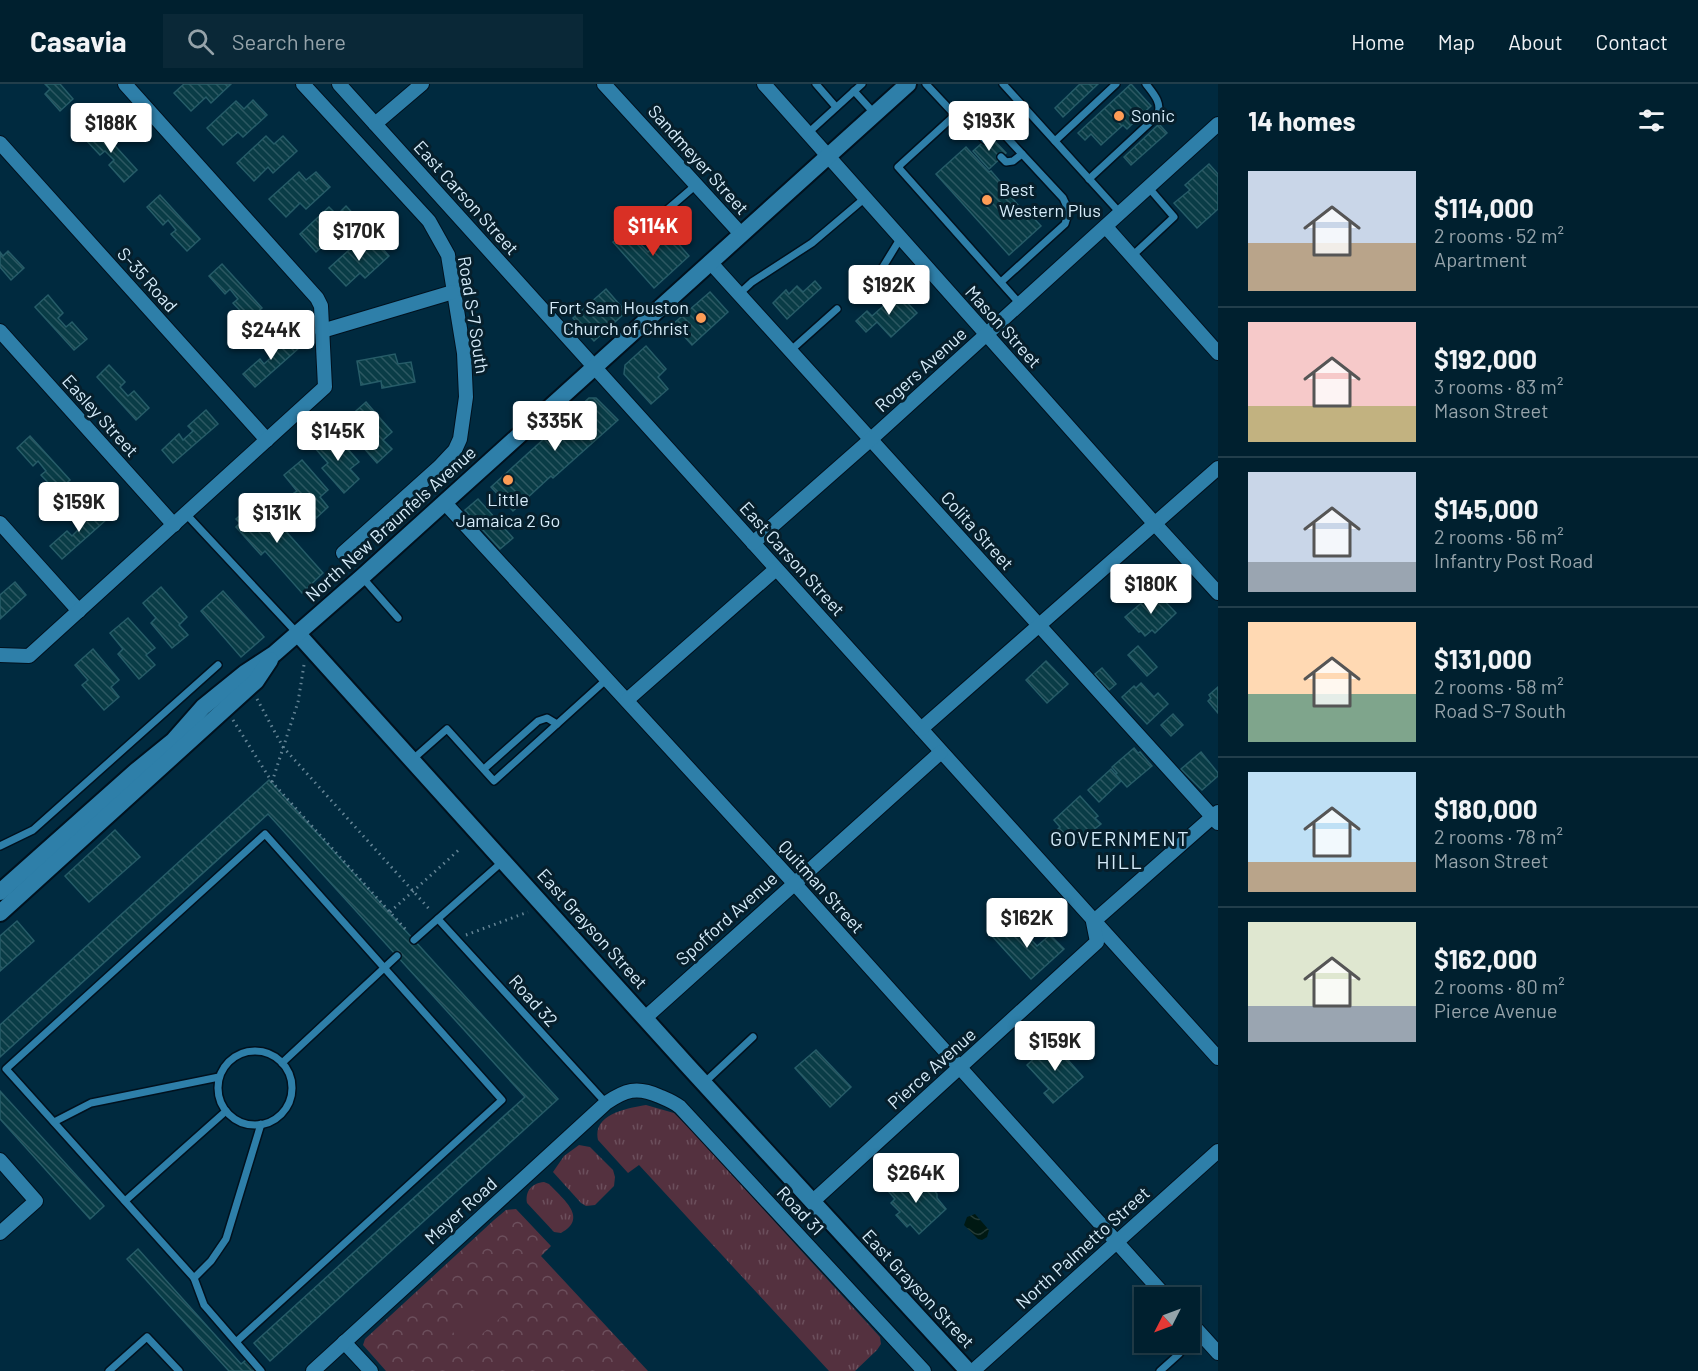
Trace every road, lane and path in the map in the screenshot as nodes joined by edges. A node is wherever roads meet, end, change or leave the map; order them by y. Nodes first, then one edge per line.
1 (125, 84) edge
2 (303, 84) edge
3 (339, 84) edge
4 (422, 84) edge
5 (604, 84) edge
6 (764, 84) edge
7 (816, 84) edge
8 (862, 84) edge
9 (908, 84) edge
10 (926, 84) edge
11 (1004, 84) edge
12 (1116, 84) edge
13 (1146, 84) edge
14 (854, 91) junction
15 (836, 107) junction
16 (876, 114) junction
17 (955, 115) junction
18 (986, 115) junction
19 (375, 124) junction
20 (1218, 124) edge
21 (807, 134) junction
22 (985, 140) dead end
23 (1055, 141) junction
24 (0, 143) edge
25 (1022, 154) junction
26 (828, 157) junction
27 (1001, 157) dead end
28 (1089, 179) junction
29 (696, 185) junction
30 (1149, 188) junction
31 (865, 198) junction
32 (1121, 214) junction
33 (647, 227) dead end
34 (1106, 227) junction
35 (741, 234) junction
36 (900, 239) junction
37 (1132, 256) junction
38 (710, 262) junction
39 (1001, 282) junction
40 (865, 287) dead end
41 (453, 292) junction
42 (739, 294) junction
43 (1020, 304) junction
44 (837, 309) dead end
45 (0, 331) edge
46 (322, 331) junction
47 (987, 335) junction
48 (790, 351) junction
49 (1218, 353) edge
50 (594, 367) junction
51 (267, 440) junction
52 (870, 440) junction
53 (1218, 468) edge
54 (445, 503) junction
55 (186, 514) junction
56 (0, 523) edge
57 (1155, 524) junction
58 (174, 525) junction
59 (753, 543) junction
60 (343, 553) dead end
61 (776, 568) junction
62 (362, 578) junction
63 (1218, 592) edge
64 (79, 611) junction
65 (398, 618) dead end
66 (1039, 627) junction
67 (298, 634) junction
68 (0, 655) edge
69 (305, 661) dead end
70 (218, 665) dead end
71 (607, 679) junction
72 (253, 692) dead end
73 (627, 700) junction
74 (229, 713) dead end
75 (557, 724) junction
76 (921, 729) junction
77 (283, 747) junction
78 (941, 752) junction
79 (413, 759) junction
80 (484, 769) junction
81 (272, 782) junction
82 (109, 804) junction
83 (1216, 817) edge
84 (0, 846) edge
85 (460, 848) dead end
86 (504, 860) junction
87 (794, 883) junction
88 (413, 891) junction
89 (0, 892) edge
90 (390, 912) junction
91 (528, 912) dead end
92 (0, 913) edge
93 (438, 919) junction
94 (1093, 922) junction
95 (456, 938) junction
96 (414, 940) joint
97 (397, 956) dead end
98 (384, 967) junction
99 (645, 1018) junction
100 (753, 1037) dead end
101 (1218, 1058) edge
102 (282, 1063) junction
103 (3, 1069) edge
104 (959, 1069) junction
105 (219, 1077) junction
106 (704, 1083) junction
107 (640, 1090) joint
108 (606, 1103) junction
109 (226, 1111) junction
110 (54, 1122) junction
111 (261, 1124) junction
112 (1218, 1152) edge
113 (0, 1160) edge
114 (125, 1201) junction
115 (812, 1202) junction
116 (0, 1233) edge
117 (1117, 1242) junction
118 (194, 1278) junction
119 (1157, 1287) edge
120 (1200, 1340) edge
121 (236, 1342) junction
122 (344, 1342) junction
123 (1180, 1353) edge
124 (1218, 1353) edge
125 (174, 1369) edge
126 (109, 1371) edge
127 (261, 1371) edge
128 (313, 1371) edge
129 (371, 1371) edge
130 (924, 1371) edge
131 (968, 1371) edge
132 (973, 1371) edge
133 (1160, 1371) edge

1 - 46 street
2 - 41 street, Road S-7 South
3 - 19 street, East Carson Street
4 - 19 street
5 - 29 street, Sandmeyer Street
6 - 21 street, Mason Street
7 - 15 lane
8 - 14 lane
9 - 16 street, North New Braunfels Avenue
10 - 17 lane
11 - 23 lane
12 - 23 lane
13 - 28 lane
14 - 15 lane
14 - 16 lane
15 - 21 lane
16 - 26 street, North New Braunfels Avenue
17 - 18 lane
17 - 39 lane
18 - 22 lane
18 - 25 lane
19 - 50 street, East Carson Street
20 - 30 street, Rogers Avenue
21 - 26 street, Mason Street
23 - 28 lane
24 - 51 street, S-35 Road
25 - 27 lane
25 - 39 lane
26 - 31 street, Mason Street
26 - 35 street, North New Braunfels Avenue
28 - 32 lane
29 - 33 lane
29 - 35 street, Sandmeyer Street
30 - 32 street, Rogers Avenue
30 - 37 lane
31 - 36 street, Mason Street
31 - 42 lane
32 - 34 street, Rogers Avenue
34 - 37 street
34 - 43 street, Rogers Avenue
35 - 38 street, North New Braunfels Avenue
36 - 40 lane
36 - 47 street, Mason Street
37 - 49 street
38 - 42 street, Colita Street
38 - 50 street, North New Braunfels Avenue
39 - 43 lane
41 - 46 street
41 - 60 street, Road S-7 South
42 - 48 street, Colita Street
43 - 47 street, Rogers Avenue
44 - 48 lane
45 - 58 street, Easley Street
46 - 51 street
47 - 52 street, Rogers Avenue
47 - 57 street, Mason Street
48 - 52 street, Colita Street
50 - 54 street, North New Braunfels Avenue
50 - 59 street, East Carson Street
51 - 55 street
52 - 59 street, Rogers Avenue
52 - 66 street, Colita Street
53 - 57 street
54 - 62 street, North New Braunfels Avenue
54 - 71 street, Quitman Street
55 - 58 street
55 - 67 lane, East Grayson Street
56 - 64 street
57 - 63 street, Mason Street
57 - 66 street
58 - 64 street
59 - 61 street, East Carson Street
61 - 73 street
61 - 76 street, East Carson Street
62 - 65 lane
62 - 67 street, North New Braunfels Avenue
64 - 68 street
66 - 76 street
66 - 83 street, Colita Street
67 - 79 street, East Grayson Street
67 - 82 street, North New Braunfels Avenue
69 - 77 path
70 - 84 lane
71 - 73 street, Quitman Street
71 - 75 lane
72 - 77 path
73 - 87 street, Quitman Street
74 - 81 path
75 - 80 lane
75 - 80 lane
76 - 78 street, East Carson Street
77 - 81 path
77 - 88 path
78 - 87 street, Spofford Avenue
78 - 94 street, East Carson Street
79 - 80 lane
79 - 86 street, East Grayson Street
81 - 90 path
82 - 89 street, North New Braunfels Avenue
82 - 92 street, North New Braunfels Avenue
83 - 94 street
85 - 88 path
86 - 93 lane
86 - 99 street, East Grayson Street
87 - 99 street, Spofford Avenue
87 - 104 street, Quitman Street
88 - 90 path
88 - 93 path
90 - 96 path
91 - 95 path
93 - 95 lane, Road 32
93 - 96 lane
94 - 101 street, East Carson Street
94 - 104 street, Pierce Avenue
95 - 108 lane, Road 32
97 - 98 lane
98 - 102 lane
98 - 103 lane
98 - 121 lane
99 - 106 street, East Grayson Street
100 - 106 lane
102 - 105 lane
102 - 111 lane
103 - 110 lane
104 - 115 street, Pierce Avenue
104 - 117 street, Quitman Street
105 - 109 lane
105 - 110 lane
106 - 115 street, East Grayson Street
107 - 108 street, Meyer Road
107 - 130 street, Road 31
108 - 122 street, Meyer Road
109 - 111 lane
109 - 114 lane
110 - 114 lane
111 - 118 lane
112 - 117 street, North Palmetto Street
113 - 116 street
114 - 118 lane
115 - 131 street, East Grayson Street
117 - 119 street, Quitman Street
117 - 132 street, North Palmetto Street
118 - 121 lane
120 - 124 street
121 - 127 lane
122 - 128 street, Meyer Road
122 - 129 street
123 - 133 lane
125 - 126 lane

